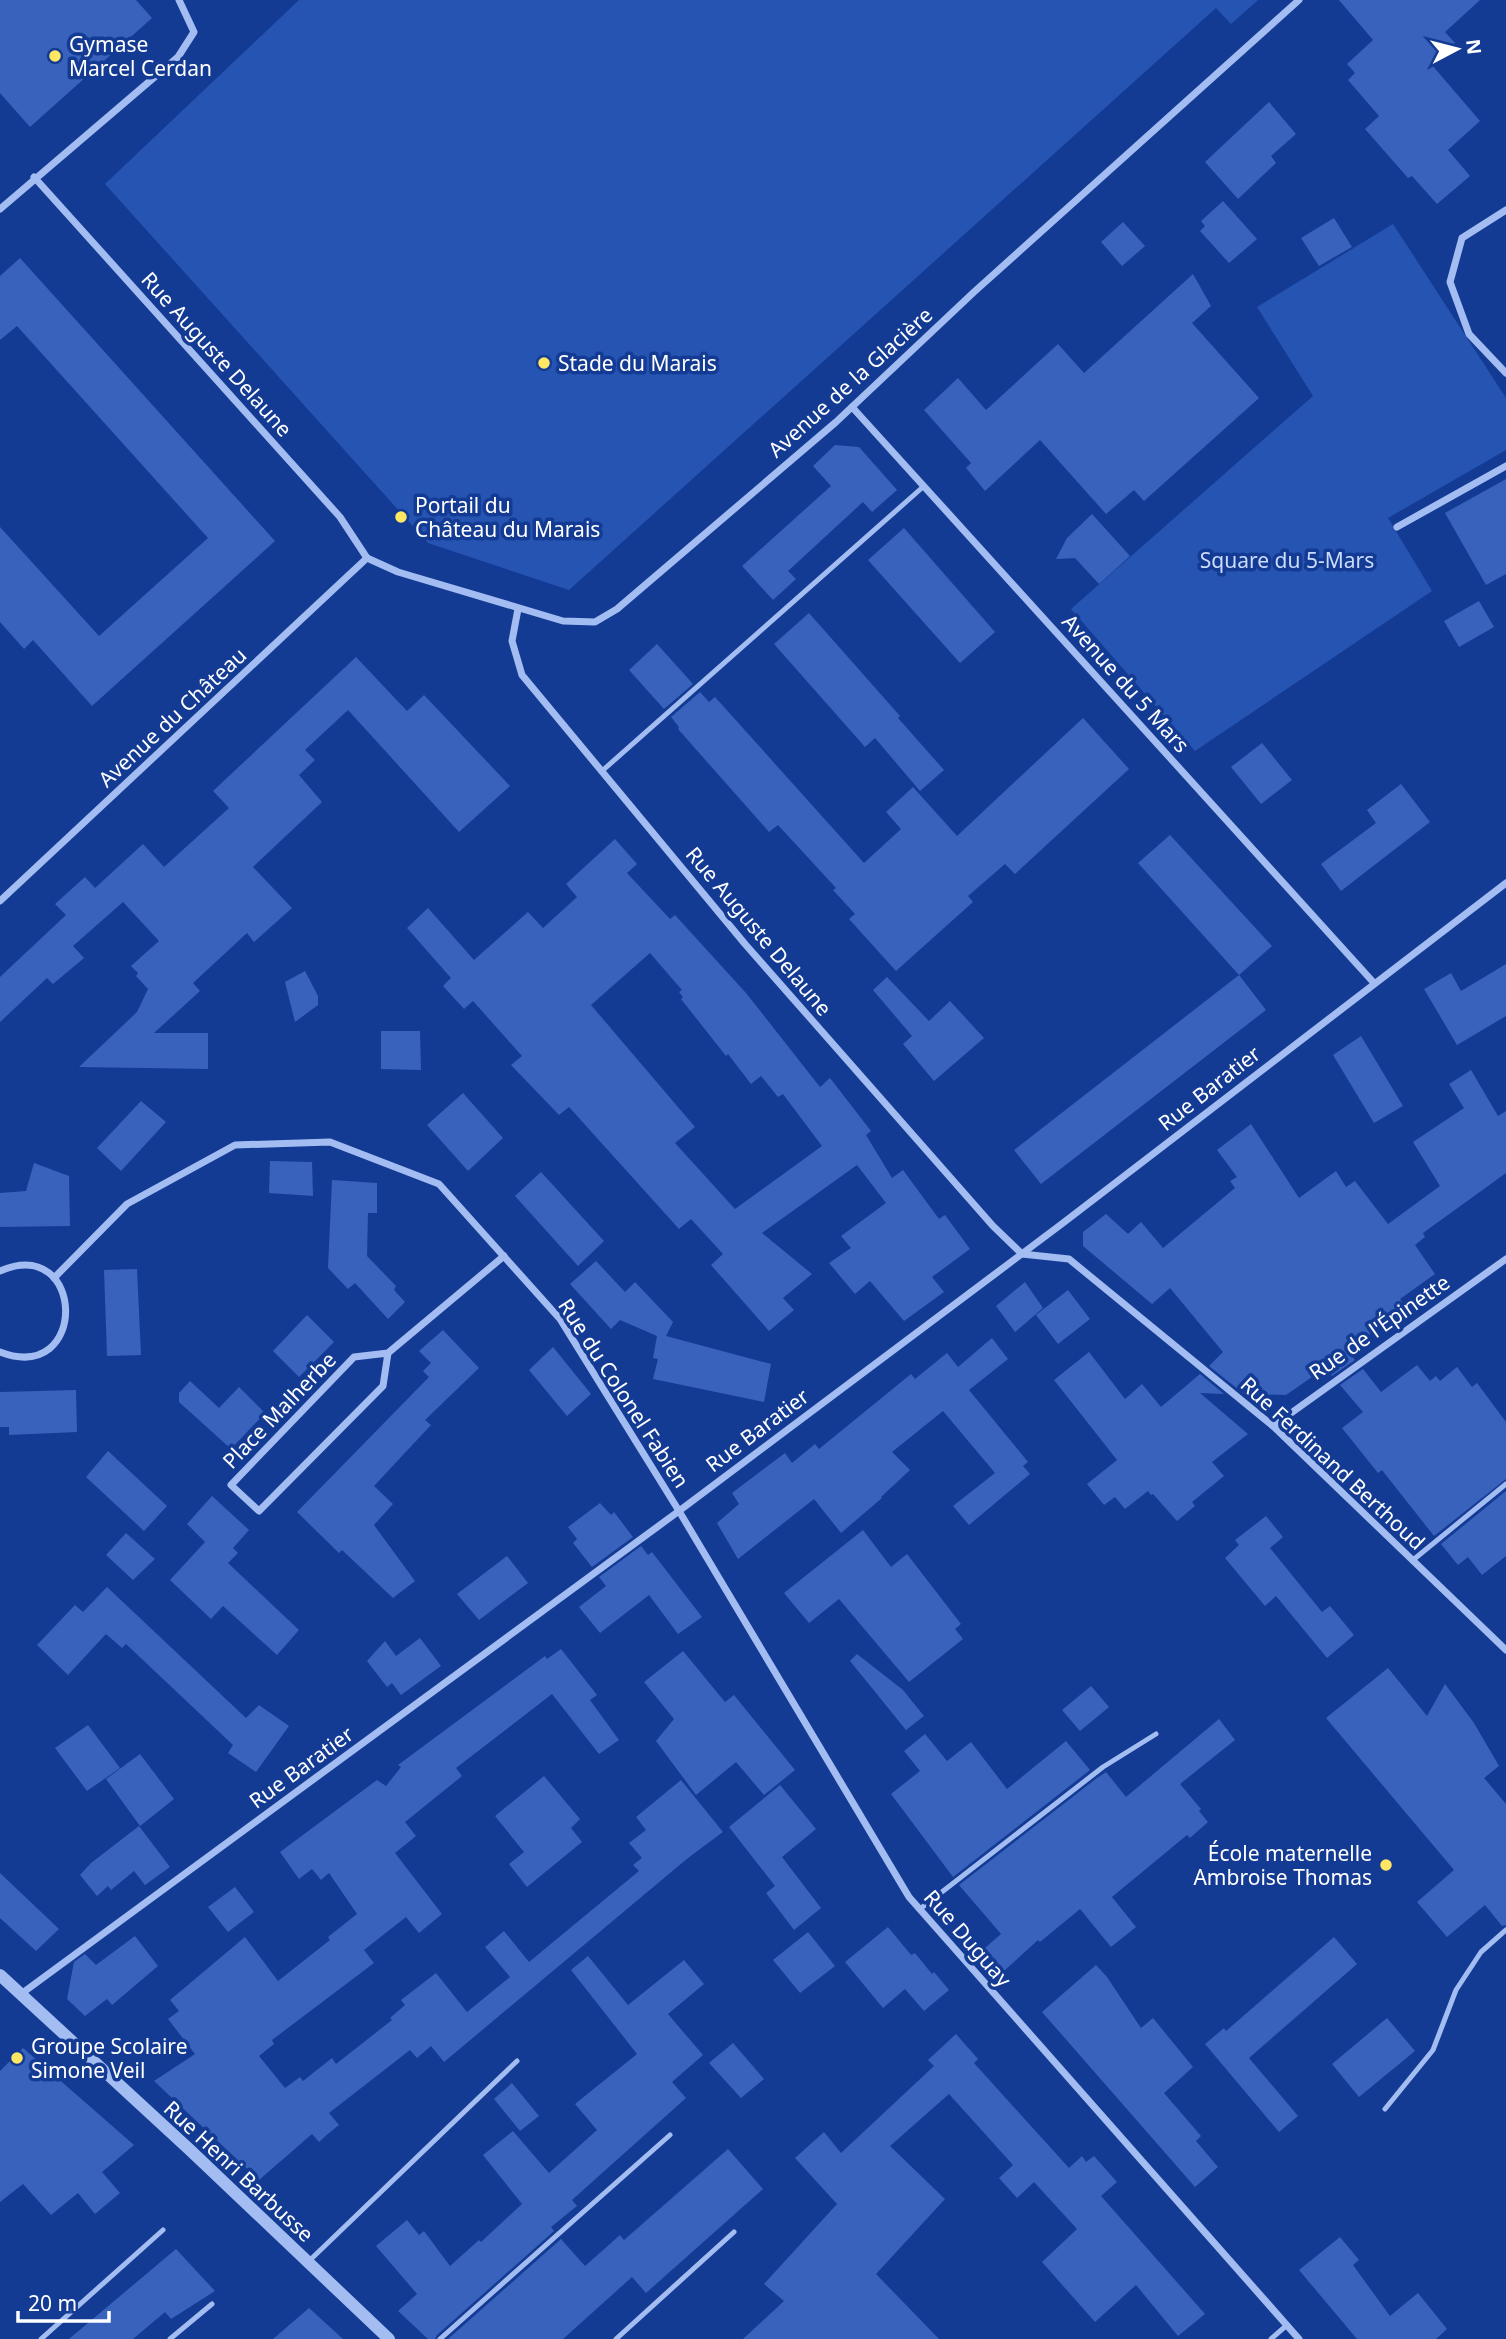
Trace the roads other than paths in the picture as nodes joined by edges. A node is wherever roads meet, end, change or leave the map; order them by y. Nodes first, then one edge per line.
1 (179, 0) edge
2 (1298, 0) edge
3 (34, 177) junction
4 (0, 209) edge
5 (1506, 210) edge
6 (1506, 373) edge
7 (852, 407) junction
8 (1506, 466) edge
9 (924, 486) junction
10 (1397, 527) dead end
11 (367, 558) junction
12 (518, 609) junction
13 (602, 771) junction
14 (1506, 883) edge
15 (0, 901) edge
16 (1374, 983) junction
17 (1022, 1254) junction
18 (504, 1256) junction
19 (1506, 1259) edge
20 (0, 1271) edge
21 (54, 1278) junction
22 (0, 1352) edge
23 (387, 1353) junction
24 (1273, 1426) junction
25 (1506, 1484) edge
26 (679, 1511) junction
27 (1413, 1560) junction
28 (1506, 1650) edge
29 (1156, 1734) dead end
30 (920, 1909) junction
31 (1506, 1930) edge
32 (0, 1975) edge
33 (21, 1994) junction
34 (516, 2061) dead end
35 (1385, 2109) dead end
36 (670, 2135) dead end
37 (163, 2230) dead end
38 (734, 2232) dead end
39 (308, 2262) junction
40 (212, 2304) dead end
41 (1287, 2325) junction
42 (41, 2339) edge
43 (170, 2339) edge
44 (389, 2339) edge
45 (440, 2339) edge
46 (616, 2339) edge
47 (1271, 2339) edge
48 (1299, 2339) edge

1 - 3 street
2 - 7 street, Avenue de la Glacière
3 - 4 street
3 - 11 street, Rue Auguste Delaune
5 - 6 street
7 - 9 street, Avenue du 5 Mars
7 - 12 street, Avenue de la Glacière
8 - 10 street
9 - 13 lane
9 - 16 street, Avenue du 5 Mars
11 - 12 street, Avenue de la Glacière
11 - 15 street, Avenue du Château
12 - 13 street, Rue Auguste Delaune
13 - 17 street, Rue Auguste Delaune
14 - 16 street, Rue Baratier
16 - 17 street, Rue Baratier
17 - 24 street, Rue Ferdinand Berthoud
17 - 26 street, Rue Baratier
18 - 21 street, Rue du Colonel Fabien
18 - 23 street
18 - 26 street, Rue du Colonel Fabien
19 - 24 street, Rue de l'Épinette
20 - 21 street
21 - 22 street
23 - 23 street, Place Malherbe
24 - 27 street, Rue Ferdinand Berthoud
25 - 27 lane
26 - 30 street, Rue Duguay
26 - 33 street, Rue Baratier
27 - 28 street, Rue Ferdinand Berthoud
29 - 30 lane
30 - 41 street, Rue Duguay
31 - 35 lane
32 - 33 street, Rue Henri Barbusse
33 - 39 street, Rue Henri Barbusse
34 - 39 lane
36 - 45 lane
37 - 42 lane
38 - 46 lane
39 - 44 street, Rue Henri Barbusse
40 - 43 lane
41 - 47 lane
41 - 48 street, Rue Duguay

